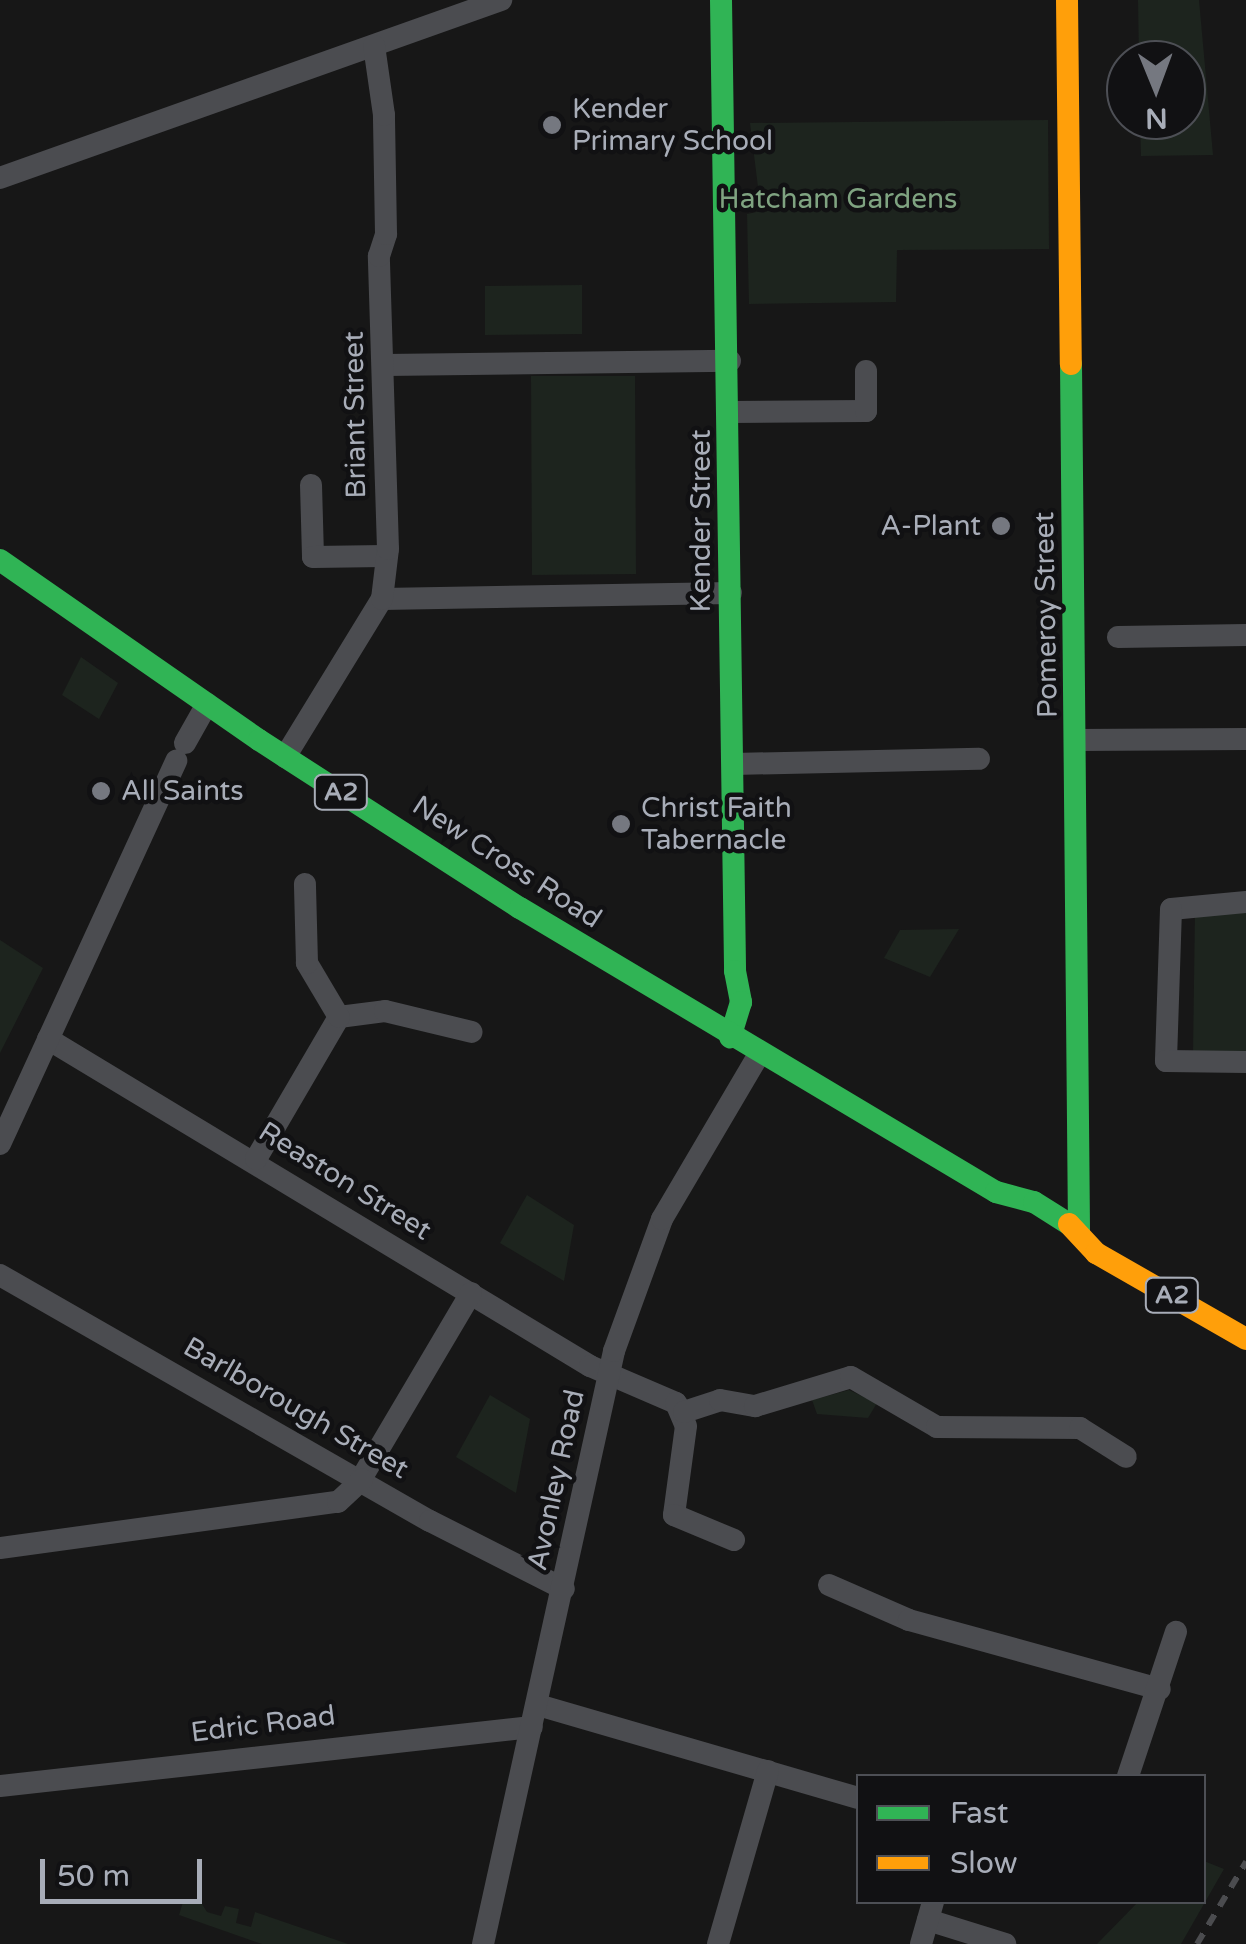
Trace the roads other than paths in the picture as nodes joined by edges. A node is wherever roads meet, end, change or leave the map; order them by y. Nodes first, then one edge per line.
1 (501, 0) edge
2 (721, 0) edge
3 (1067, 0) edge
4 (374, 46) junction
5 (0, 178) edge
6 (730, 361) junction
7 (384, 365) junction
8 (866, 372) dead end
9 (731, 412) junction
10 (312, 485) dead end
11 (384, 556) junction
12 (4, 572) edge
13 (731, 592) junction
14 (382, 599) junction
15 (1246, 635) edge
16 (1118, 637) dead end
17 (207, 704) junction
18 (1246, 739) edge
19 (1077, 740) junction
20 (285, 756) junction
21 (978, 759) dead end
22 (734, 764) junction
23 (304, 884) dead end
24 (1246, 902) edge
25 (339, 1017) junction
26 (53, 1030) junction
27 (472, 1032) dead end
28 (730, 1038) junction
29 (759, 1054) junction
30 (1246, 1062) edge
31 (0, 1144) edge
32 (256, 1159) junction
33 (996, 1192) junction
34 (1018, 1224) dead end
35 (1079, 1230) junction
36 (1050, 1242) dead end
37 (1096, 1253) junction
38 (0, 1275) edge
39 (471, 1293) junction
40 (1246, 1338) edge
41 (609, 1373) junction
42 (684, 1412) junction
43 (1126, 1458) dead end
44 (362, 1479) junction
45 (734, 1540) dead end
46 (0, 1548) edge
47 (829, 1585) dead end
48 (564, 1588) junction
49 (1176, 1632) dead end
50 (1160, 1690) junction
51 (535, 1716) junction
52 (768, 1770) junction
53 (1129, 1774) edge
54 (0, 1786) edge
55 (856, 1797) edge
56 (930, 1910) edge
57 (483, 1944) edge
58 (718, 1944) edge
59 (921, 1944) edge
60 (1005, 1944) edge

1 - 4 street
2 - 6 main road, Kender Street
3 - 19 main road, Pomeroy Street
4 - 5 street
4 - 7 street, Briant Street
6 - 7 street
6 - 9 main road, Kender Street
7 - 11 street, Briant Street
8 - 9 street
9 - 13 main road, Kender Street
10 - 11 street
11 - 14 street, Briant Street
12 - 17 main road, New Cross Road / A2
13 - 14 street
13 - 22 main road, Kender Street
14 - 20 street, Briant Street
15 - 16 street
17 - 20 main road, New Cross Road / A2
17 - 26 street
18 - 19 street
19 - 35 main road, Pomeroy Street
20 - 28 main road, New Cross Road / A2
21 - 22 street
22 - 28 main road, Kender Street
23 - 25 street
24 - 30 street
25 - 27 street
25 - 32 street
26 - 31 street
26 - 32 street, Reaston Street
28 - 29 main road, New Cross Road / A2
29 - 33 main road, New Cross Road / A2
29 - 41 street, Avonley Road
32 - 39 street, Reaston Street
33 - 34 main road, New Cross Road / A2
33 - 35 main road, New Cross Road / A2
35 - 37 main road, New Cross Road / A2
36 - 37 main road, New Cross Road / A2
37 - 40 main road, New Cross Road / A2
38 - 44 street, Barlborough Street
39 - 41 street, Reaston Street
39 - 44 street
41 - 42 street, Reaston Street
41 - 48 street, Avonley Road
42 - 43 street
42 - 45 street
44 - 46 street
44 - 48 street, Barlborough Street
47 - 50 street
48 - 51 street, Avonley Road
49 - 50 street
50 - 53 street
51 - 52 street
51 - 54 street, Edric Road
51 - 57 street, Avonley Road
52 - 55 street
52 - 58 street
56 - 59 street
56 - 60 street

